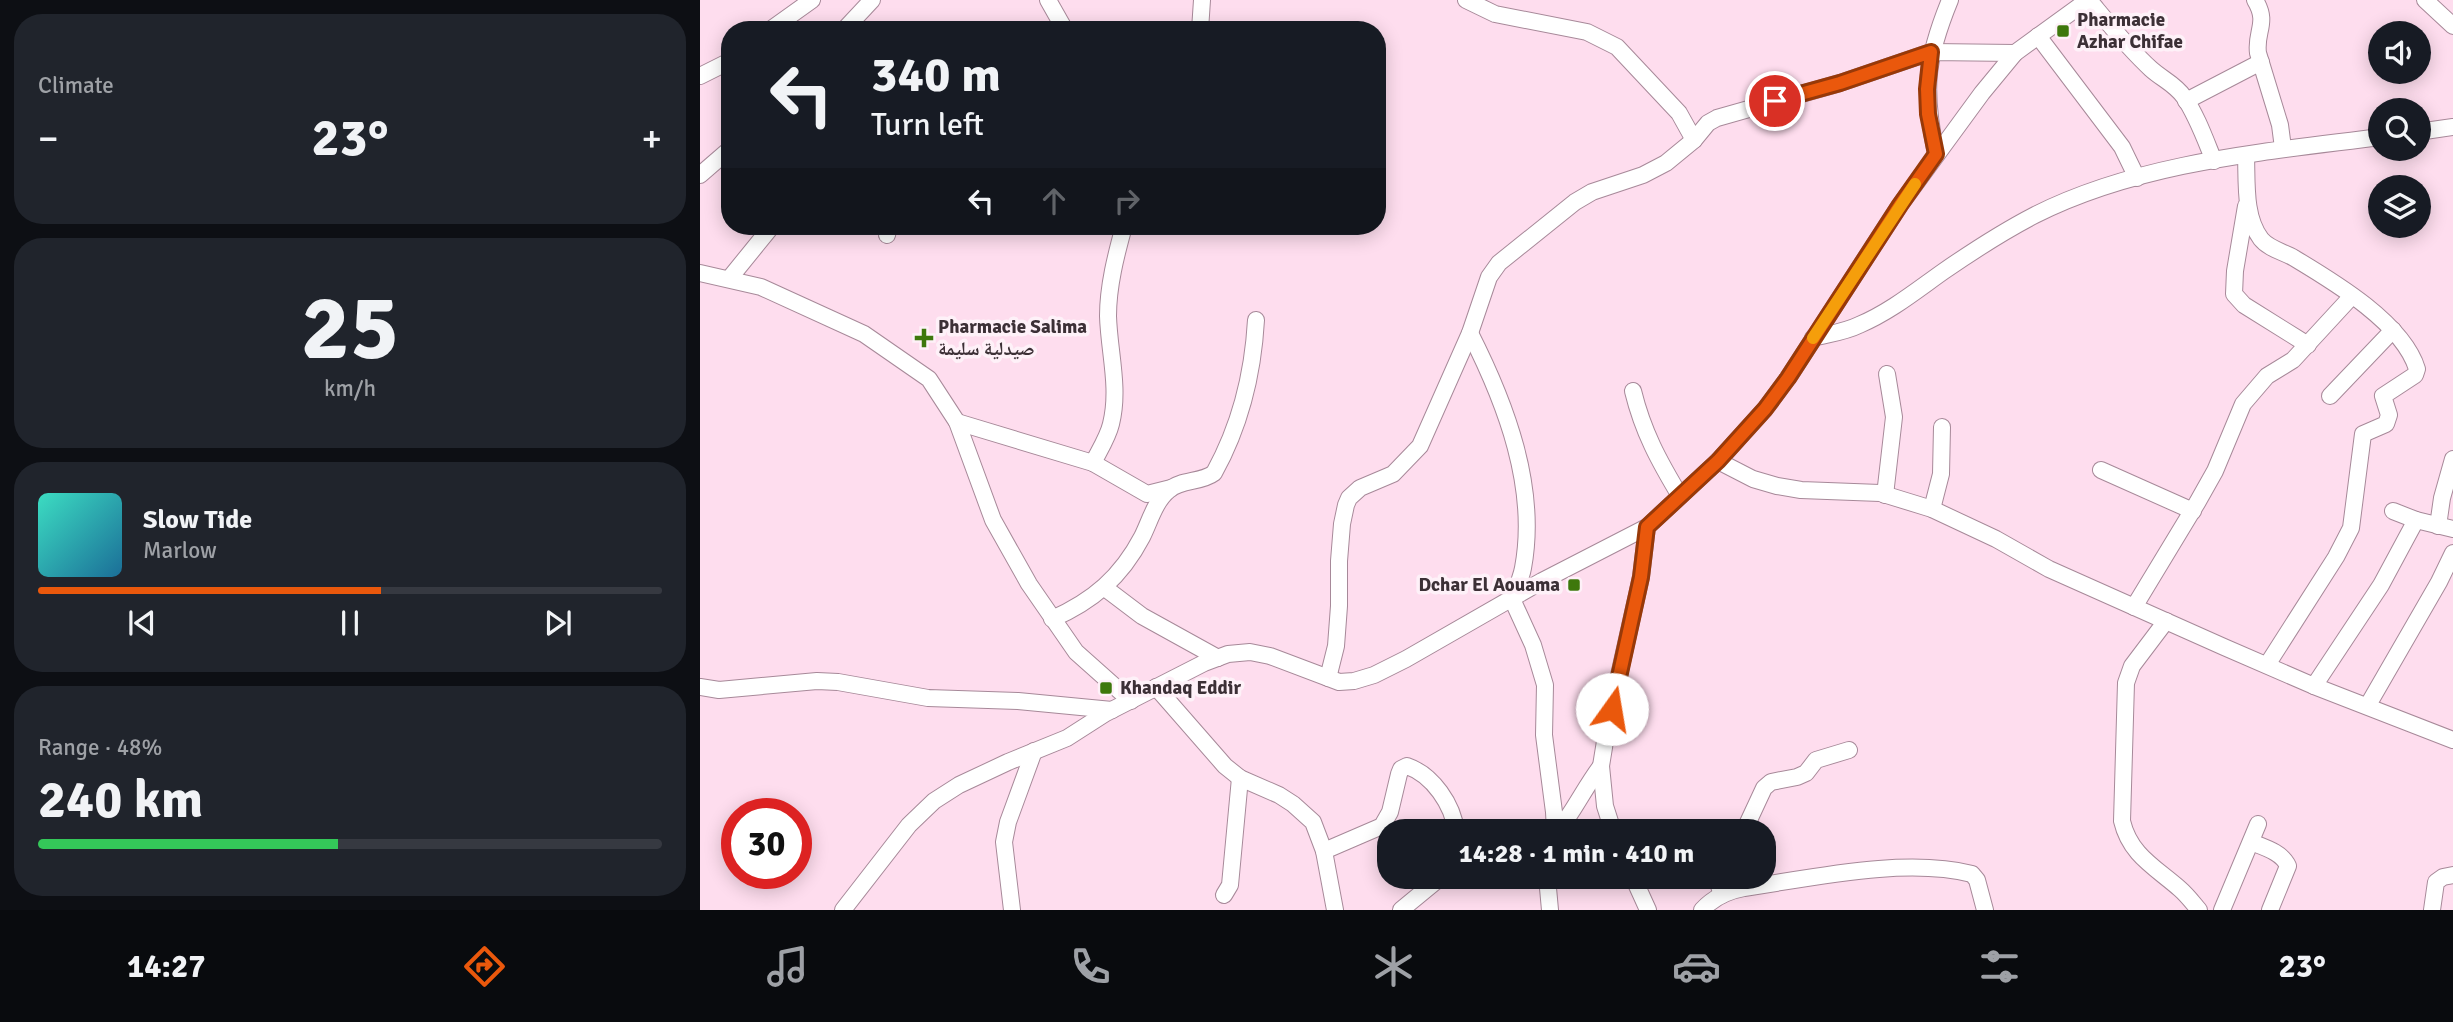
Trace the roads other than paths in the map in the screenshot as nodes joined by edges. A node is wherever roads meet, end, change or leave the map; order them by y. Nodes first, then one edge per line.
1 (812, 0) edge
2 (872, 0) edge
3 (1048, 0) edge
4 (1202, 0) edge
5 (1466, 0) edge
6 (1950, 0) edge
7 (2088, 0) edge
8 (2255, 0) edge
9 (2425, 0) edge
10 (783, 21) edge
11 (852, 21) edge
12 (1060, 21) edge
13 (1201, 21) edge
14 (2453, 26) edge
15 (2038, 36) junction
16 (1931, 52) junction
17 (2015, 54) junction
18 (2261, 62) junction
19 (721, 66) edge
20 (700, 76) edge
21 (2186, 101) junction
22 (2453, 127) edge
23 (2431, 130) edge
24 (2368, 138) edge
25 (1694, 140) junction
26 (2283, 148) junction
27 (1936, 154) junction
28 (2246, 155) junction
29 (721, 157) edge
30 (2214, 161) junction
31 (700, 175) edge
32 (2137, 178) junction
33 (2247, 197) junction
34 (765, 235) edge
35 (1122, 235) edge
36 (701, 269) edge
37 (729, 279) junction
38 (2352, 296) junction
39 (1256, 320) dead end
40 (2393, 330) junction
41 (1470, 333) junction
42 (1813, 338) junction
43 (2308, 345) junction
44 (1887, 374) dead end
45 (1633, 391) dead end
46 (2330, 396) dead end
47 (957, 422) junction
48 (1942, 427) dead end
49 (2453, 459) edge
50 (1718, 461) junction
51 (1093, 463) junction
52 (2101, 470) dead end
53 (1171, 488) junction
54 (1885, 495) junction
55 (1680, 496) junction
56 (1932, 509) junction
57 (2193, 511) junction
58 (2393, 512) dead end
59 (2416, 520) junction
60 (1647, 527) junction
61 (2446, 527) edge
62 (2453, 553) edge
63 (1105, 588) junction
64 (1512, 599) junction
65 (2134, 607) junction
66 (1052, 619) junction
67 (2166, 621) junction
68 (1218, 658) junction
69 (2267, 666) junction
70 (1328, 678) junction
71 (2314, 686) junction
72 (700, 687) edge
73 (1156, 688) junction
74 (1131, 701) junction
75 (2368, 705) junction
76 (1112, 710) junction
77 (2453, 740) edge
78 (1849, 750) dead end
79 (1034, 751) junction
80 (1601, 766) junction
81 (1240, 778) junction
82 (1389, 819) edge
83 (1452, 819) edge
84 (1555, 819) edge
85 (1566, 819) edge
86 (1609, 819) edge
87 (1750, 819) edge
88 (2258, 824) dead end
89 (1377, 830) edge
90 (2251, 842) junction
91 (1324, 851) junction
92 (2453, 875) edge
93 (1419, 889) edge
94 (1548, 889) edge
95 (1638, 889) edge
96 (1719, 889) edge
97 (1224, 895) dead end
98 (1722, 895) junction
99 (843, 910) edge
100 (1012, 910) edge
101 (1335, 910) edge
102 (1401, 910) edge
103 (1550, 910) edge
104 (1647, 910) edge
105 (1702, 910) edge
106 (1985, 910) edge
107 (2199, 910) edge
108 (2222, 910) edge
109 (2270, 910) edge
110 (2432, 910) edge

1 - 10 street
2 - 11 street
3 - 12 street
4 - 13 street
5 - 25 street
6 - 16 street
7 - 15 street
7 - 21 street
8 - 18 street
9 - 14 street
15 - 17 street
15 - 32 street
16 - 17 street
16 - 25 street
16 - 27 street
17 - 27 street
18 - 21 street
18 - 26 street
19 - 20 street
21 - 30 street
22 - 23 street
24 - 26 street
25 - 41 street
26 - 28 street
27 - 42 street
28 - 30 street
28 - 33 street
29 - 31 street
30 - 32 street
32 - 42 street
33 - 38 street
33 - 43 street
34 - 37 street
35 - 51 street
36 - 37 street
37 - 47 street
38 - 40 street
38 - 43 street
39 - 53 street
40 - 46 street
40 - 69 street
41 - 64 street
41 - 70 street
42 - 50 street
43 - 57 street
44 - 54 street
45 - 55 street
47 - 51 street
47 - 66 street
48 - 56 street
49 - 61 street
50 - 54 street
50 - 55 street
51 - 53 street
52 - 57 street
53 - 63 street
54 - 56 street
55 - 60 street
56 - 65 street
57 - 65 street
58 - 59 street
59 - 61 street
59 - 71 street
60 - 64 street
60 - 80 street
62 - 75 street
63 - 66 street
63 - 68 street
64 - 70 street
64 - 84 street
65 - 67 street
66 - 74 street
67 - 69 street
67 - 107 street
68 - 70 street
68 - 73 street
69 - 71 street
71 - 75 street
72 - 76 street
73 - 74 street
73 - 81 street
74 - 76 street
75 - 77 street
76 - 79 street
78 - 87 street
79 - 99 street
79 - 100 street
80 - 85 street
80 - 86 street
81 - 91 street
81 - 97 street
82 - 83 street
88 - 90 street
89 - 91 street
90 - 108 street
90 - 109 street
91 - 101 street
92 - 110 street
93 - 102 street
94 - 103 street
95 - 104 street
96 - 98 street
98 - 105 street
98 - 106 street

